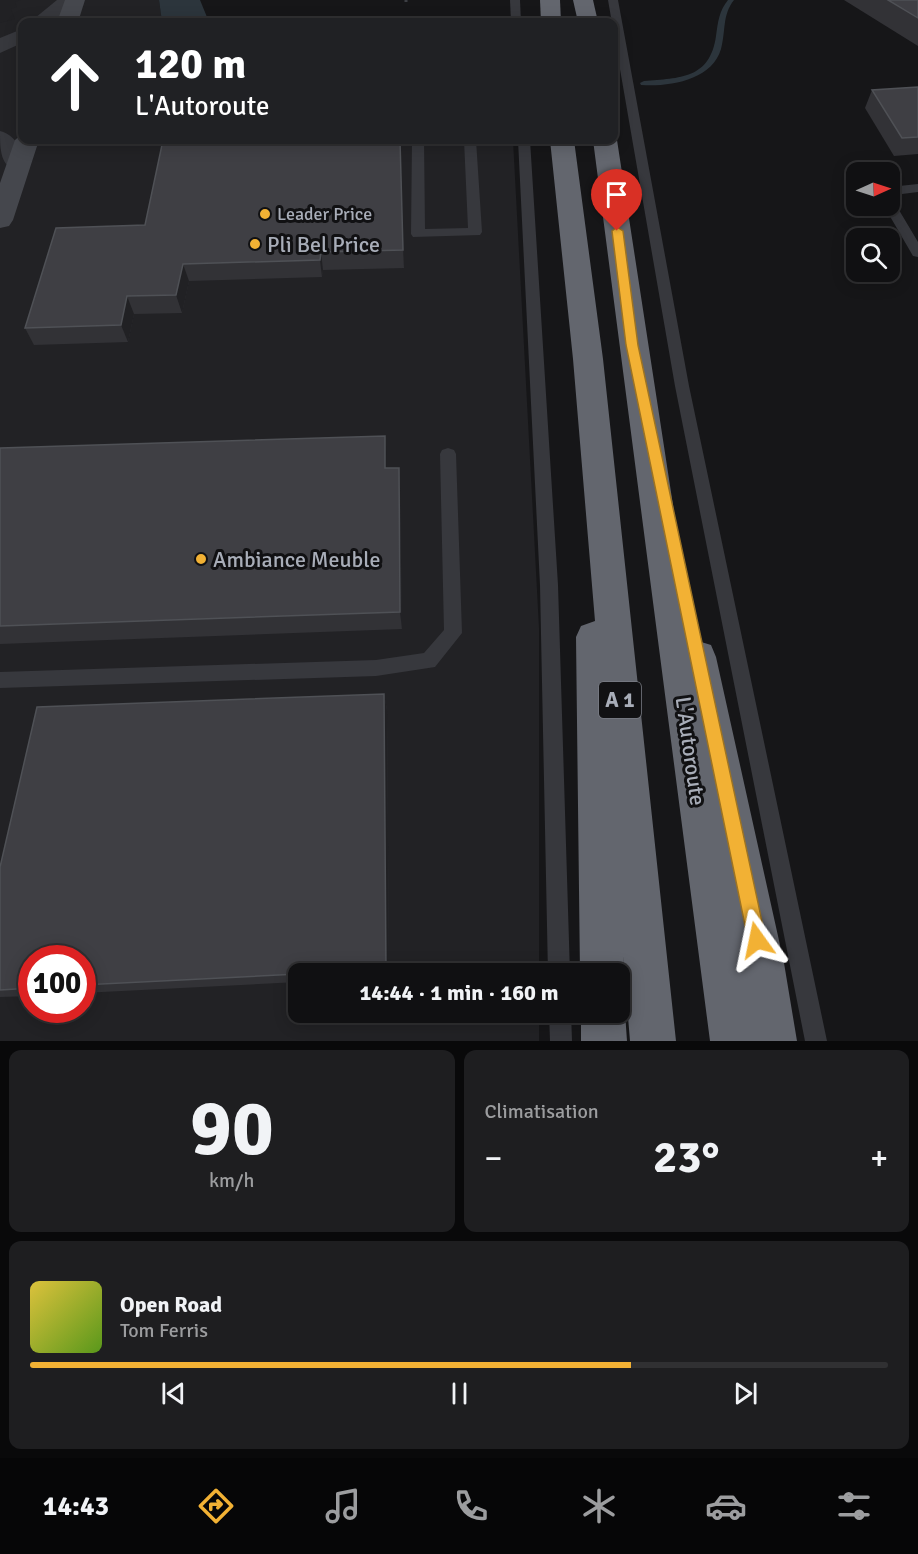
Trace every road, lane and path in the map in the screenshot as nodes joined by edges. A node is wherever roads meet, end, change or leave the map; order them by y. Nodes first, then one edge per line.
1 (70, 0) edge
2 (75, 0) edge
3 (515, 0) edge
4 (550, 0) edge
5 (584, 0) edge
6 (589, 0) edge
7 (613, 0) edge
8 (47, 18) edge
9 (69, 18) edge
10 (516, 18) edge
11 (551, 18) edge
12 (588, 18) edge
13 (589, 18) edge
14 (616, 18) edge
15 (618, 29) edge
16 (18, 37) edge
17 (0, 46) edge
18 (0, 138) edge
19 (26, 144) edge
20 (418, 144) edge
21 (470, 144) edge
22 (524, 144) edge
23 (562, 144) edge
24 (606, 144) edge
25 (19, 163) junction
26 (918, 188) edge
27 (0, 220) edge
28 (918, 253) edge
29 (632, 345) junction
30 (588, 359) junction
31 (447, 454) dead end
32 (0, 680) edge
33 (559, 963) edge
34 (602, 963) edge
35 (560, 1023) edge
36 (603, 1023) edge
37 (561, 1041) edge
38 (604, 1041) edge
39 (653, 1041) edge
40 (733, 1041) edge
41 (774, 1041) edge
42 (816, 1041) edge

1 - 8 street
2 - 9 main road
3 - 10 lane
4 - 11 highway
5 - 12 highway
6 - 13 highway
7 - 14 lane
15 - 42 lane
16 - 17 street
18 - 25 street
19 - 25 main road
20 - 21 lane
22 - 33 lane
23 - 30 highway, A 1
24 - 29 highway, L'Autoroute
25 - 27 main road
26 - 28 lane
29 - 40 highway, L'Autoroute
29 - 41 highway
30 - 34 highway
30 - 39 highway, A 1
31 - 32 lane
35 - 37 lane
36 - 38 highway

